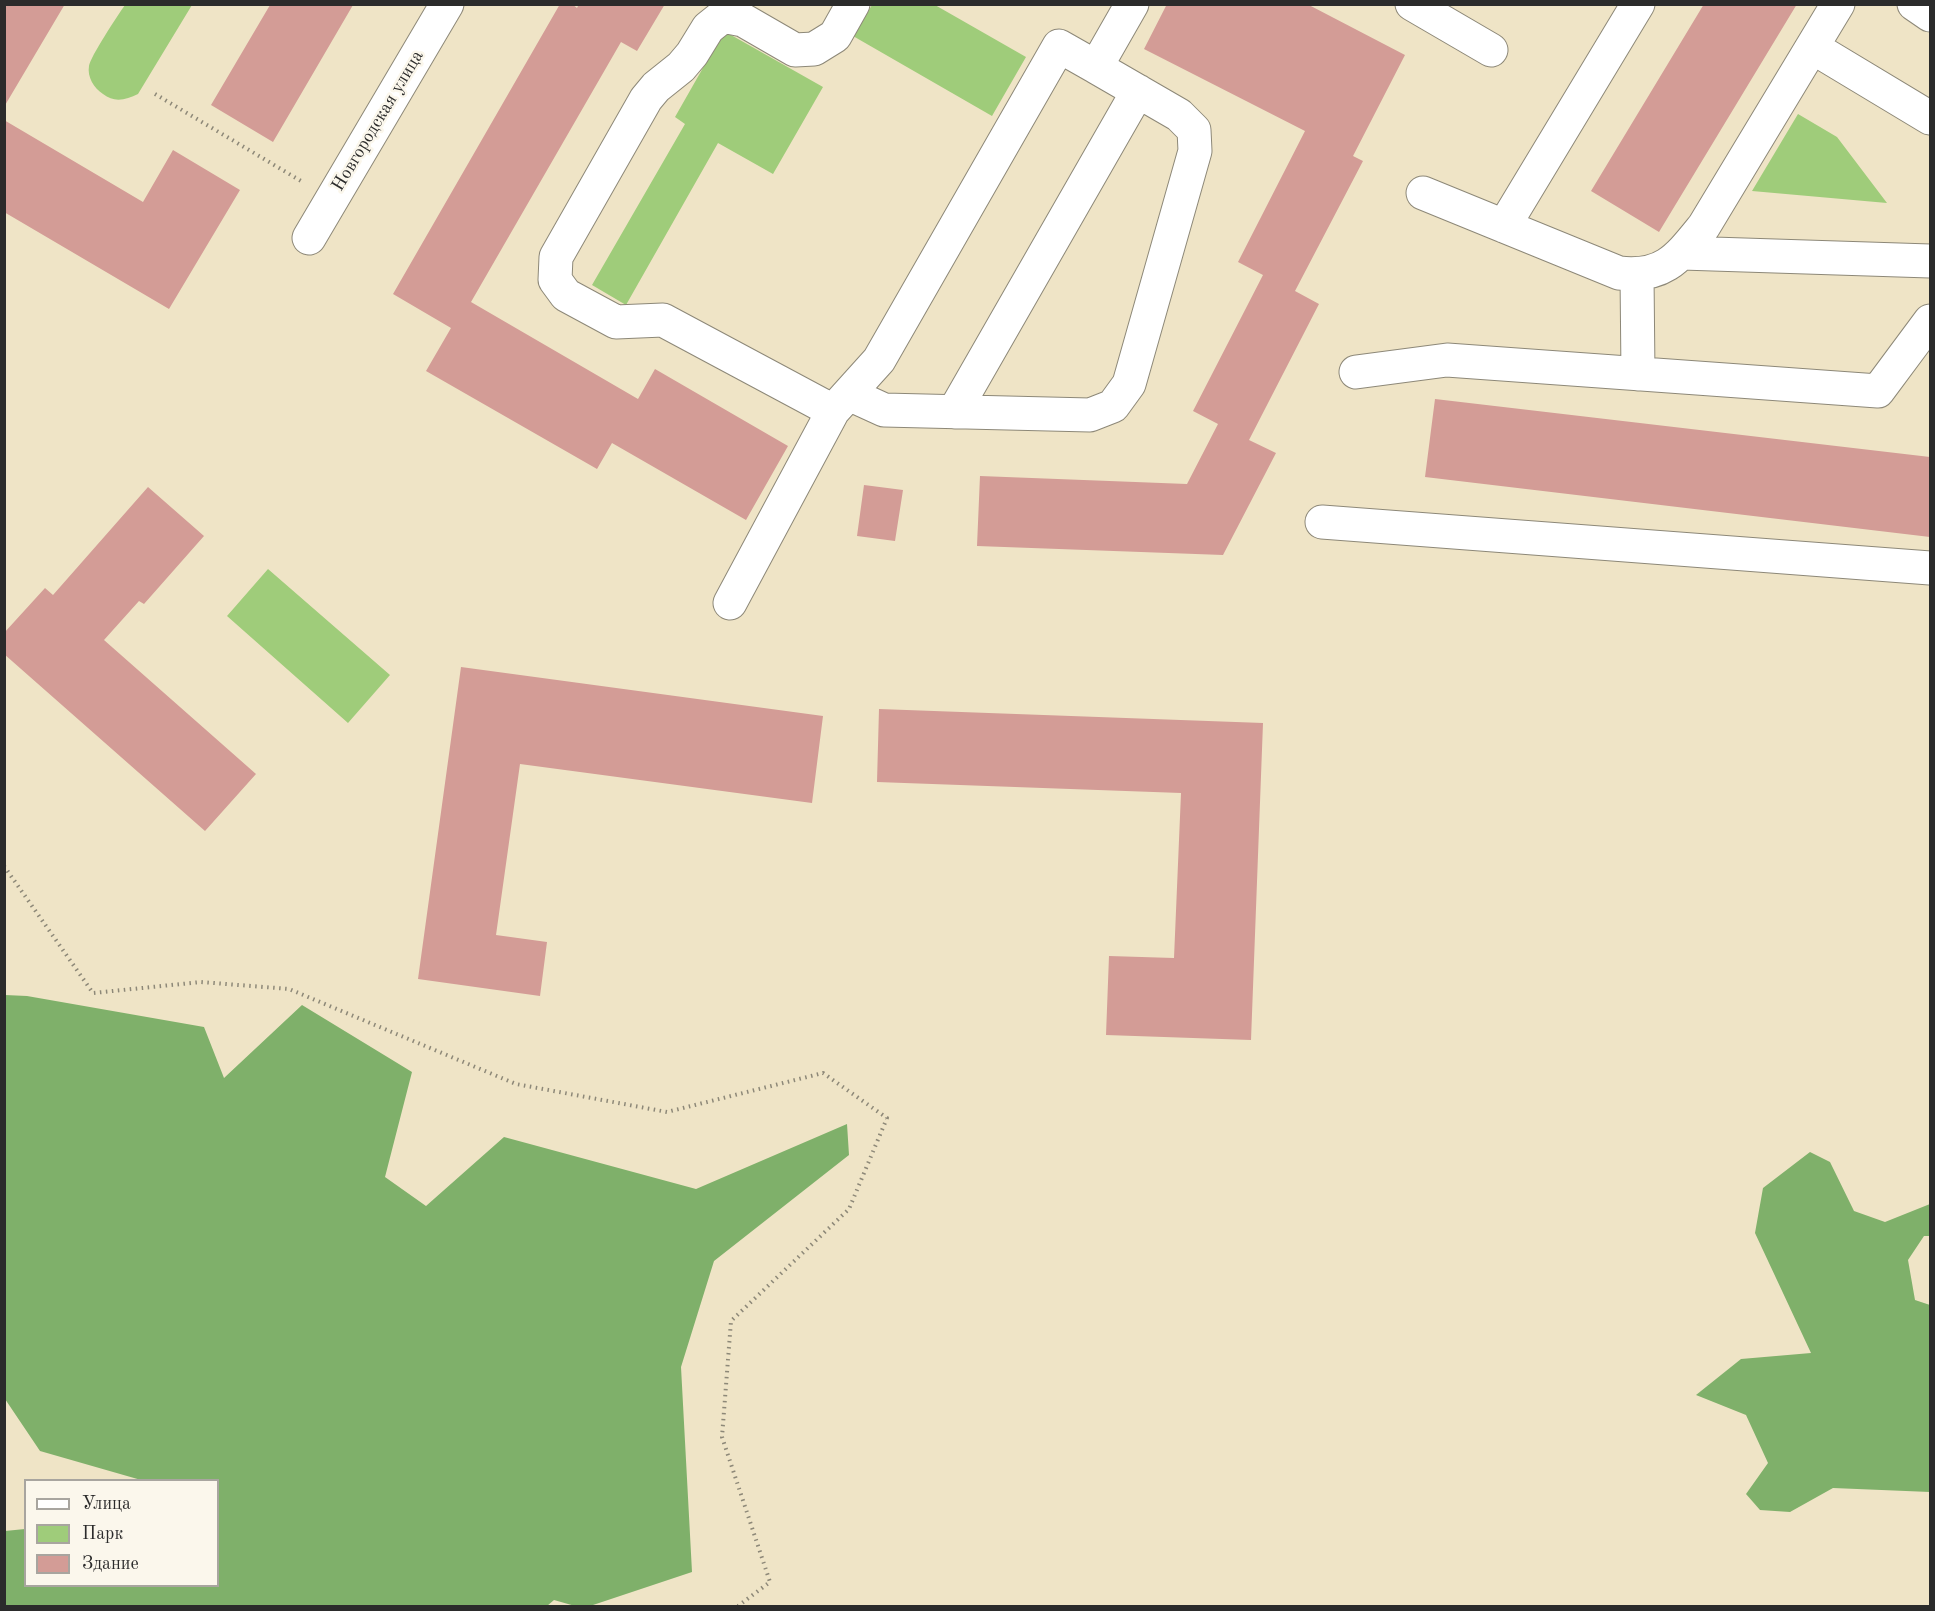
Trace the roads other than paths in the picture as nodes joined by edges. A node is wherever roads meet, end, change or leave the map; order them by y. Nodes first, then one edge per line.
1 (447, 4) edge
2 (853, 4) edge
3 (1132, 4) edge
4 (1412, 4) edge
5 (1638, 4) edge
6 (1838, 4) edge
7 (1914, 4) edge
8 (1930, 15) edge
9 (1812, 47) junction
10 (1491, 50) dead end
11 (1096, 68) junction
12 (1138, 91) junction
13 (1930, 118) edge
14 (1423, 193) dead end
15 (1504, 226) junction
16 (309, 238) dead end
17 (1682, 253) junction
18 (1930, 261) edge
19 (1637, 275) junction
20 (1930, 321) edge
21 (1356, 372) dead end
22 (1638, 374) junction
23 (841, 402) junction
24 (954, 412) junction
25 (1322, 522) dead end
26 (1930, 568) edge
27 (730, 603) dead end

1 - 16 street, Новгородская улица
2 - 23 street
3 - 11 street
4 - 10 street
5 - 15 street
6 - 9 street
7 - 8 street
9 - 13 street
9 - 17 street
11 - 12 street
11 - 23 street
12 - 24 street
12 - 24 street
14 - 15 street
15 - 19 street
17 - 18 street
17 - 19 street
19 - 22 street
20 - 22 street
21 - 22 street
23 - 24 street
23 - 27 street
25 - 26 street

